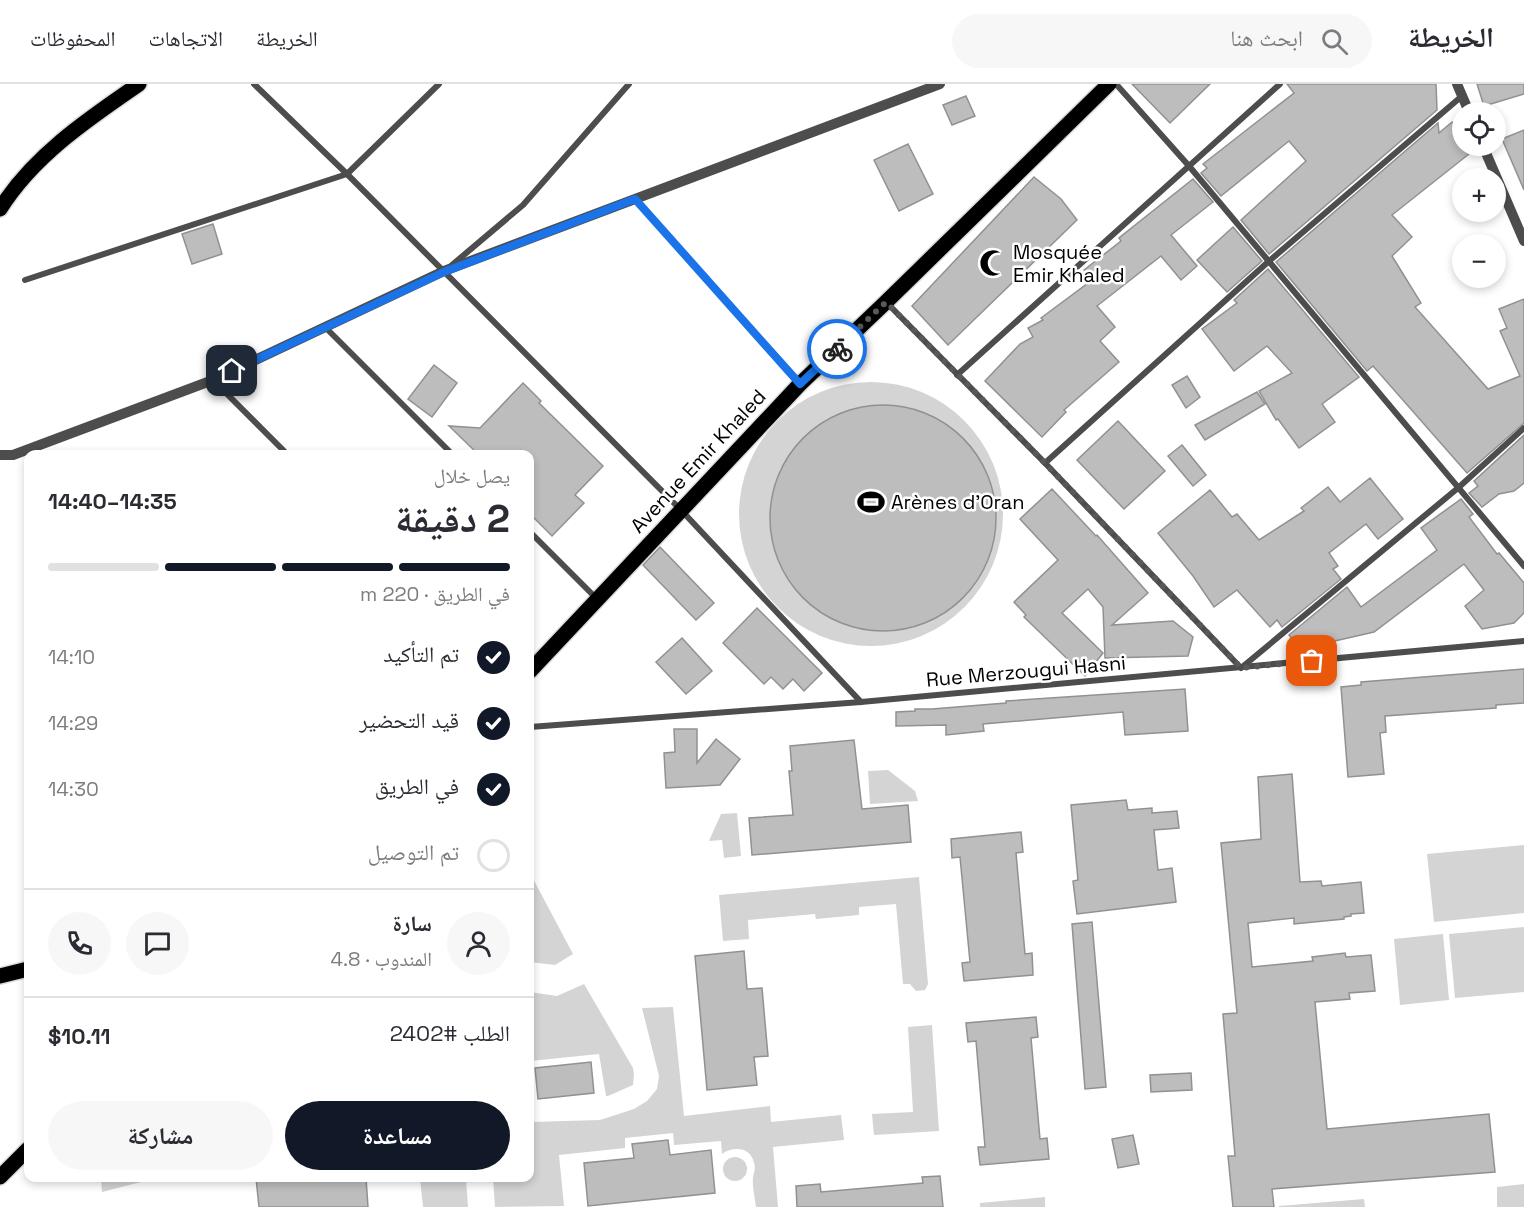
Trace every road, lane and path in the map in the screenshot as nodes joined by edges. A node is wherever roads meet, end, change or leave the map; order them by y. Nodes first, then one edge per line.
1 (139, 84) edge
2 (254, 84) edge
3 (439, 84) edge
4 (629, 84) edge
5 (940, 84) edge
6 (1109, 84) edge
7 (1116, 84) edge
8 (1280, 84) edge
9 (1457, 84) edge
10 (1462, 96) junction
11 (1465, 102) edge
12 (1487, 156) edge
13 (1189, 166) junction
14 (347, 174) junction
15 (635, 199) junction
16 (0, 210) edge
17 (1524, 241) edge
18 (1268, 262) junction
19 (444, 272) junction
20 (25, 280) dead end
21 (886, 302) junction
22 (326, 328) junction
23 (957, 375) junction
24 (213, 380) junction
25 (800, 384) junction
26 (1524, 428) edge
27 (26, 450) edge
28 (283, 450) edge
29 (448, 450) edge
30 (24, 451) edge
31 (0, 455) edge
32 (1045, 463) junction
33 (1458, 488) junction
34 (681, 510) junction
35 (534, 536) edge
36 (1524, 566) edge
37 (597, 599) junction
38 (1524, 641) edge
39 (534, 666) edge
40 (1241, 668) junction
41 (861, 702) junction
42 (534, 727) edge
43 (24, 970) edge
44 (0, 976) edge
45 (24, 1153) edge
46 (0, 1177) edge

1 - 16 main road
2 - 14 street
3 - 14 street
4 - 19 street
5 - 15 street
6 - 21 main road, Avenue Emir Khaled
7 - 13 street
8 - 13 street
9 - 10 street
10 - 11 street
10 - 18 street
12 - 17 street
13 - 18 street
13 - 23 street
14 - 19 street
14 - 20 street
15 - 19 street
15 - 25 street
18 - 32 street
18 - 33 street
19 - 22 street
19 - 34 street
21 - 23 street
21 - 25 main road, Avenue Emir Khaled
22 - 24 street
22 - 29 street
23 - 32 street
24 - 27 street
24 - 28 street
25 - 34 main road, Avenue Emir Khaled
26 - 33 street
30 - 31 street
32 - 40 street
33 - 36 street
33 - 40 street
34 - 37 main road, Avenue Emir Khaled
34 - 41 street
35 - 37 street
37 - 39 main road, Avenue Emir Khaled
38 - 40 street, Rue Merzougui Hasni
40 - 41 street, Rue Merzougui Hasni
41 - 42 street, Rue Merzougui Hasni
43 - 44 main road
45 - 46 main road

